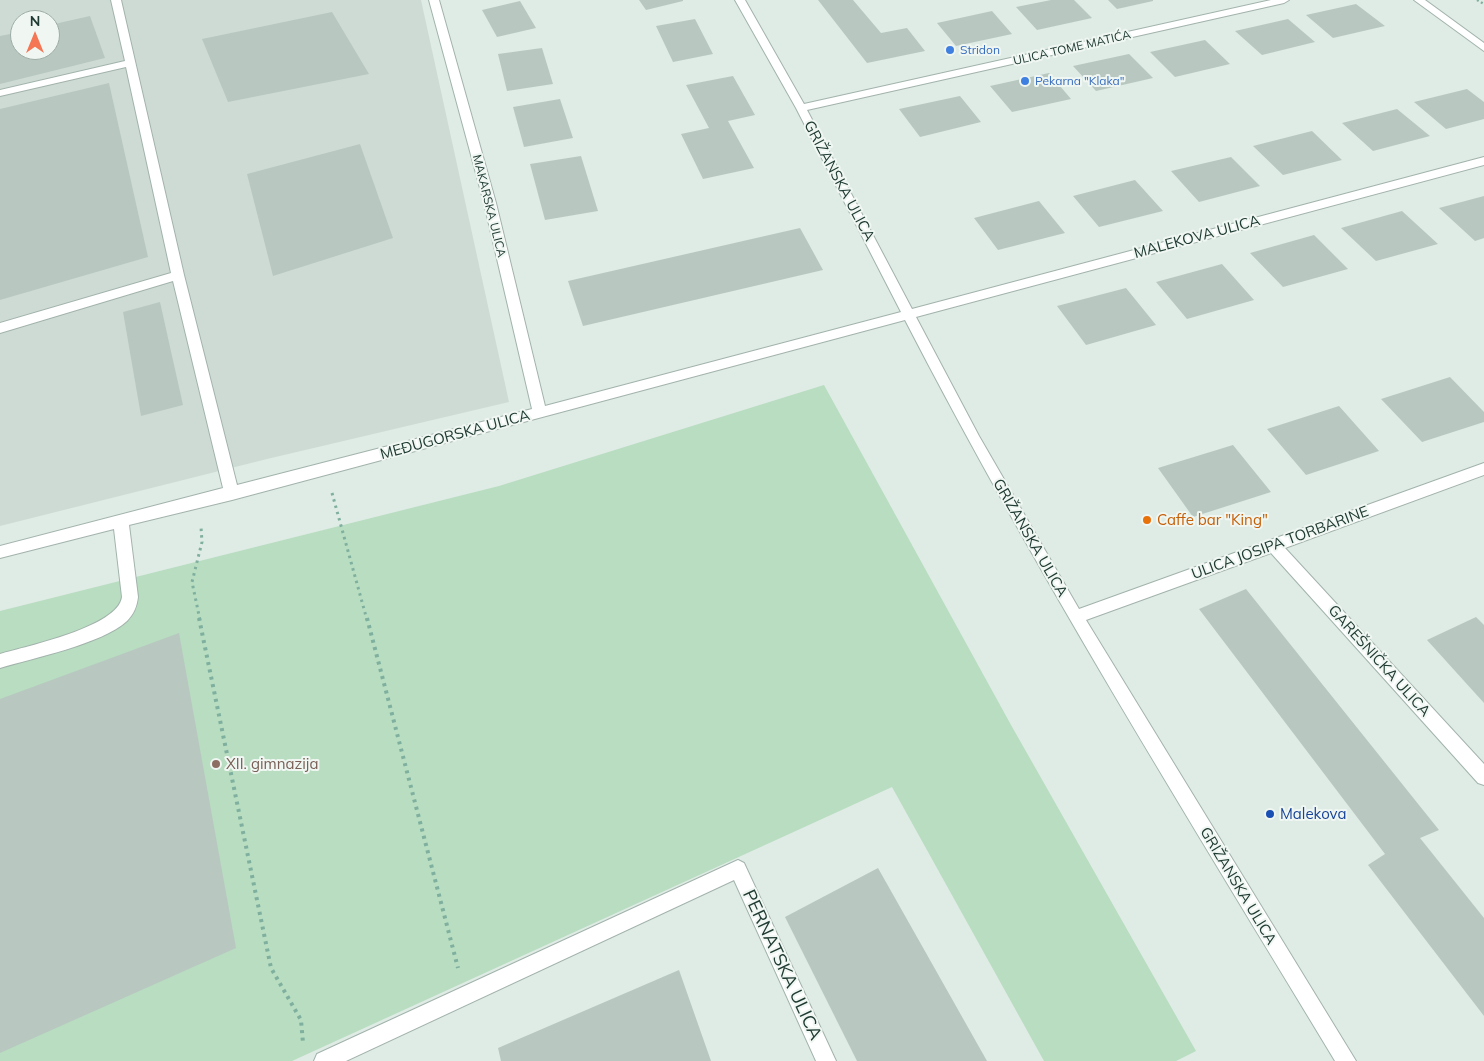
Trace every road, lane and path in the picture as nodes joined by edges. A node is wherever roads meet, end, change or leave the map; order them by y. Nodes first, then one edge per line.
1 (116, 0) edge
2 (434, 0) edge
3 (740, 0) edge
4 (1284, 0) edge
5 (1420, 0) edge
6 (1477, 0) edge
7 (1484, 4) edge
8 (1484, 48) edge
9 (130, 63) junction
10 (0, 93) edge
11 (801, 108) junction
12 (1484, 161) edge
13 (178, 275) junction
14 (909, 313) junction
15 (0, 328) edge
16 (540, 413) junction
17 (1484, 469) edge
18 (330, 489) dead end
19 (232, 494) junction
20 (121, 522) junction
21 (200, 526) dead end
22 (1274, 546) junction
23 (0, 552) edge
24 (1075, 617) junction
25 (0, 661) edge
26 (1484, 777) edge
27 (452, 953) dead end
28 (301, 1020) dead end
29 (324, 1061) edge
30 (826, 1061) edge
31 (1346, 1061) edge

1 - 9 street
2 - 16 street, MAKARSKA ULICA
3 - 11 street, GRIŽANSKA ULICA
4 - 11 street, ULICA TOME MATIĆA
5 - 8 street
6 - 7 path
9 - 10 street
9 - 13 street
11 - 14 street, GRIŽANSKA ULICA
12 - 14 street, MALEKOVA ULICA
13 - 15 street
13 - 19 street
14 - 16 street, MEĐUGORSKA ULICA
14 - 24 street, GRIŽANSKA ULICA
16 - 19 street, MEĐUGORSKA ULICA
17 - 22 street, ULICA JOSIPA TORBARINE
18 - 27 path
19 - 20 street, MEĐUGORSKA ULICA
20 - 23 street, MEĐUGORSKA ULICA
20 - 25 street
21 - 28 path
22 - 24 street, ULICA JOSIPA TORBARINE
22 - 26 street, GAREŠNIČKA ULICA
24 - 31 street, GRIŽANSKA ULICA
29 - 30 street, PERNATSKA ULICA

